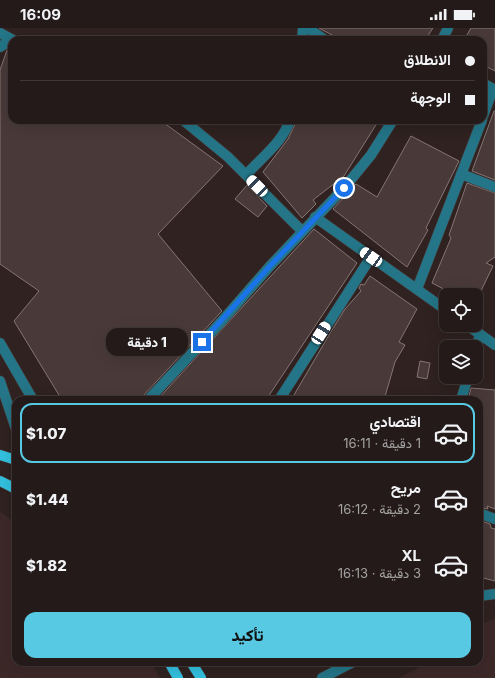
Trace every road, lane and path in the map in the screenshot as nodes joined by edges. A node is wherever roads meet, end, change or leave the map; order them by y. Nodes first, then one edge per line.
1 (308, 28) edge
2 (319, 36) edge
3 (494, 90) edge
4 (487, 107) edge
5 (188, 124) edge
6 (289, 124) edge
7 (390, 124) edge
8 (480, 124) edge
9 (461, 174) junction
10 (246, 175) junction
11 (495, 187) edge
12 (315, 217) junction
13 (302, 232) junction
14 (371, 257) junction
15 (417, 289) junction
16 (439, 305) edge
17 (477, 332) edge
18 (480, 334) junction
19 (478, 340) edge
20 (0, 343) edge
21 (495, 345) edge
22 (0, 381) edge
23 (466, 384) edge
24 (31, 396) edge
25 (152, 396) edge
26 (282, 396) edge
27 (462, 396) edge
28 (12, 417) edge
29 (0, 455) edge
30 (12, 459) edge
31 (0, 481) edge
32 (12, 487) edge
33 (483, 514) edge
34 (495, 519) edge
35 (495, 594) edge
36 (483, 596) edge
37 (171, 666) edge
38 (194, 666) edge
39 (344, 666) edge
40 (178, 678) edge
41 (201, 678) edge
42 (322, 678) edge

1 - 2 street
3 - 4 street
5 - 10 street
6 - 10 street
7 - 12 street
8 - 9 street
9 - 11 street
9 - 15 street
10 - 13 street
12 - 13 street
12 - 14 street
13 - 25 street
14 - 15 street
14 - 26 street
15 - 16 street
17 - 18 street
18 - 19 street
18 - 21 street
20 - 24 street
22 - 28 street
23 - 27 street
29 - 30 main road
31 - 32 main road
33 - 34 street
35 - 36 street
37 - 40 main road
38 - 41 main road
39 - 42 street

